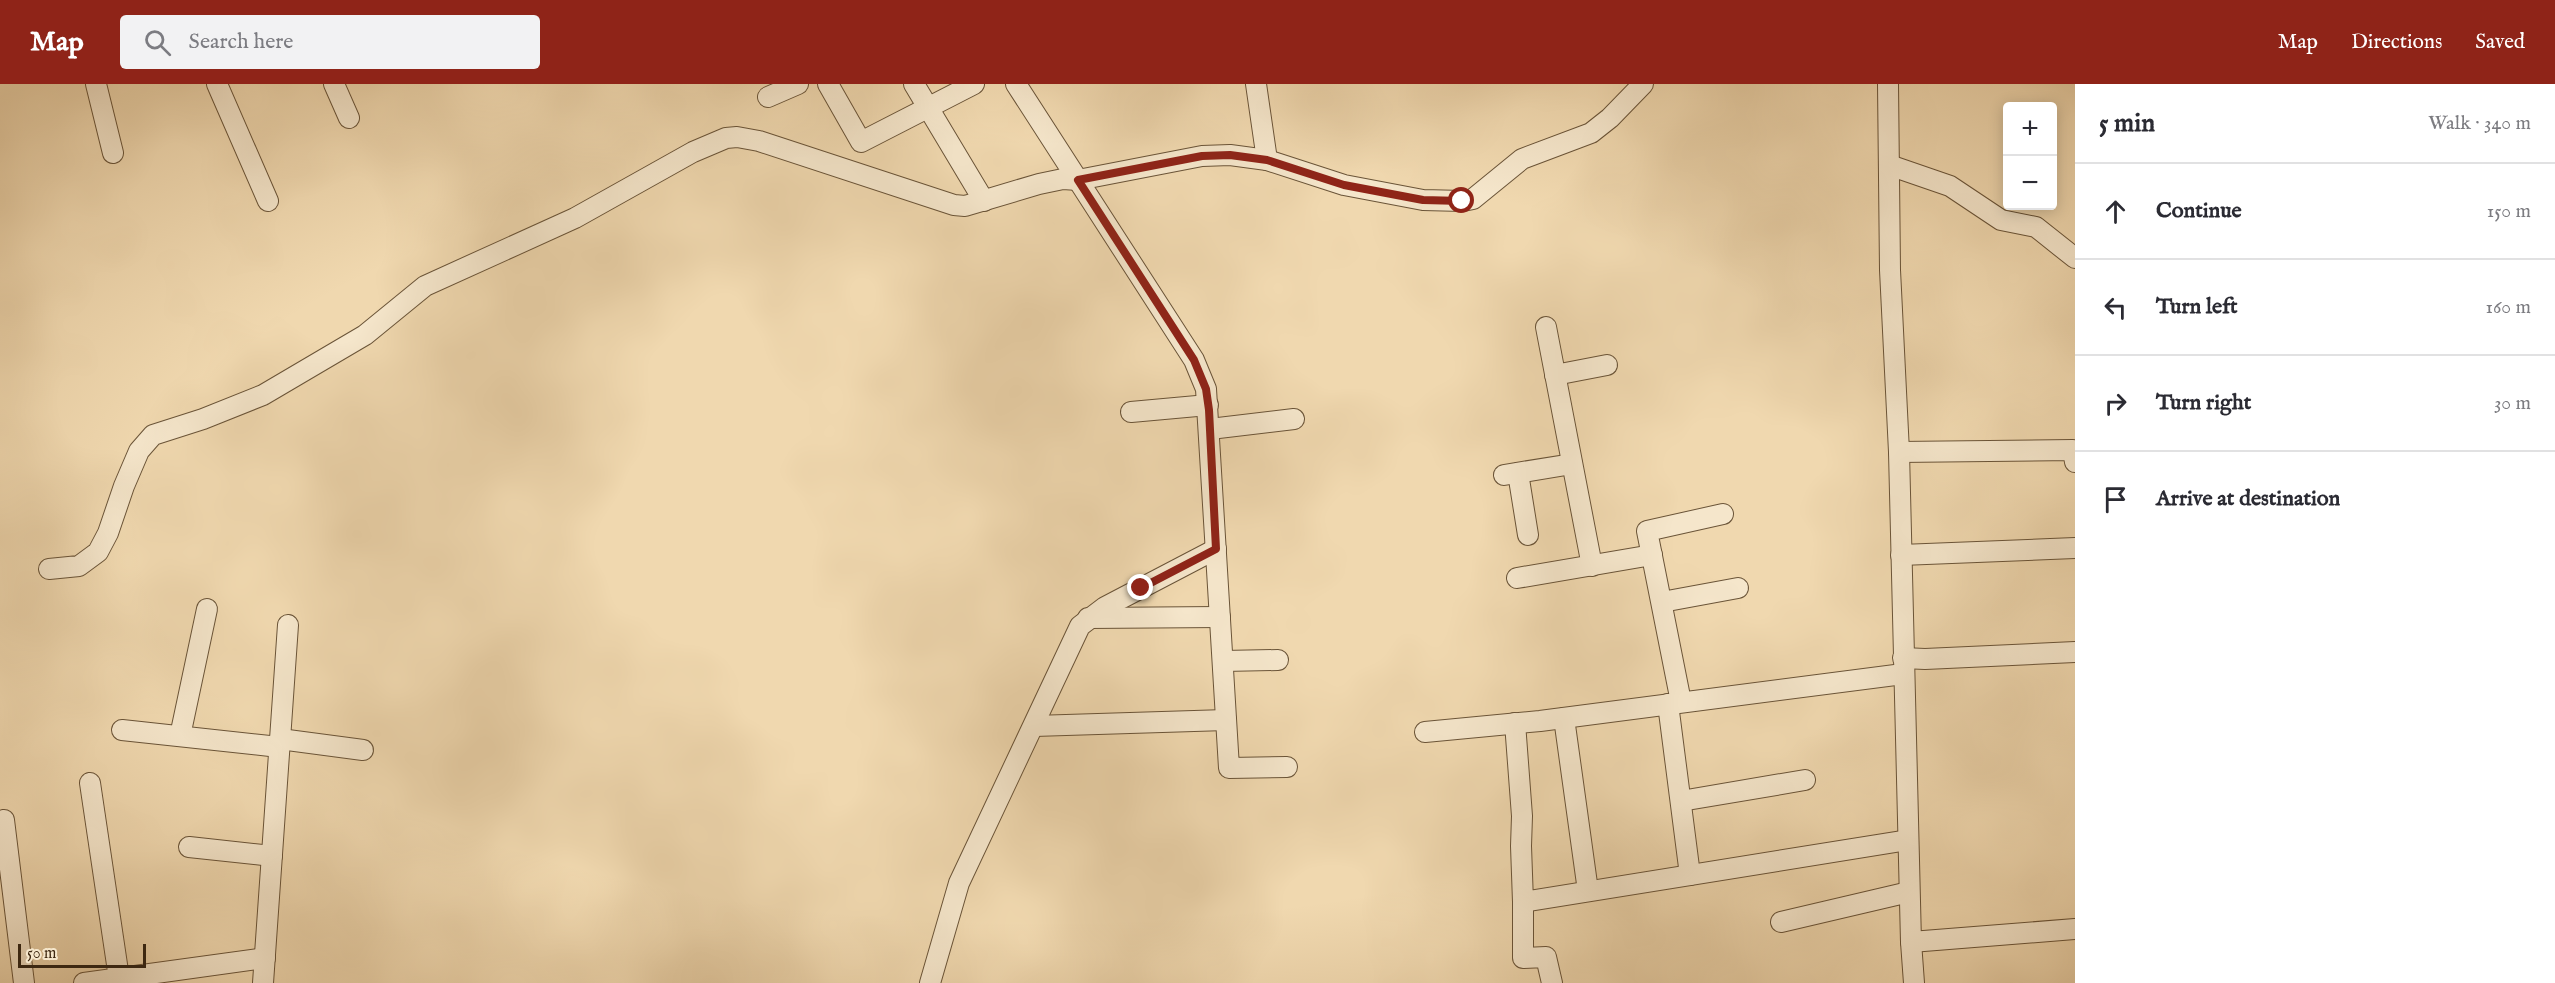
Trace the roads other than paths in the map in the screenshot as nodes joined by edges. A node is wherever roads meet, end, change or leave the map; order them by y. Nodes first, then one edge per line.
1 (96, 84) edge
2 (217, 84) edge
3 (334, 84) edge
4 (798, 84) edge
5 (828, 84) edge
6 (914, 84) edge
7 (974, 84) edge
8 (1016, 84) edge
9 (1256, 84) edge
10 (1643, 84) edge
11 (1888, 84) edge
12 (768, 98) dead end
13 (928, 108) junction
14 (349, 118) dead end
15 (113, 153) dead end
16 (1267, 160) junction
17 (1889, 165) junction
18 (1078, 180) junction
19 (268, 201) dead end
20 (984, 201) junction
21 (2075, 258) edge
22 (1546, 327) dead end
23 (1607, 365) dead end
24 (1555, 375) junction
25 (1208, 405) junction
26 (1131, 412) dead end
27 (1294, 419) dead end
28 (1210, 429) junction
29 (1899, 452) junction
30 (2075, 462) edge
31 (1572, 464) junction
32 (1723, 514) dead end
33 (1528, 536) dead end
34 (2075, 548) edge
35 (1216, 549) junction
36 (1652, 555) junction
37 (1901, 555) junction
38 (1592, 566) junction
39 (49, 569) dead end
40 (1517, 578) dead end
41 (1738, 588) dead end
42 (1662, 602) junction
43 (207, 609) dead end
44 (1220, 617) junction
45 (1088, 618) junction
46 (288, 624) dead end
47 (2075, 652) edge
48 (1278, 660) dead end
49 (1223, 661) junction
50 (1903, 666) junction
51 (1675, 703) junction
52 (1564, 718) junction
53 (1226, 720) junction
54 (1515, 723) junction
55 (1034, 726) junction
56 (122, 730) dead end
57 (1425, 732) dead end
58 (180, 736) junction
59 (280, 743) junction
60 (363, 750) dead end
61 (1287, 766) dead end
62 (1805, 780) dead end
63 (90, 783) dead end
64 (1681, 801) junction
65 (3, 820) dead end
66 (1908, 840) junction
67 (189, 847) dead end
68 (272, 856) junction
69 (1690, 875) junction
70 (1588, 891) junction
71 (1909, 892) junction
72 (1523, 902) junction
73 (1782, 922) dead end
74 (2075, 929) edge
75 (1911, 942) junction
76 (265, 957) junction
77 (119, 978) junction
78 (24, 983) edge
79 (84, 983) edge
80 (263, 983) edge
81 (930, 983) edge
82 (1552, 983) edge
83 (1914, 983) edge

1 - 15 street
2 - 19 street
3 - 14 street
4 - 12 street
5 - 13 street
6 - 13 street
7 - 13 street
8 - 18 street
9 - 16 street
10 - 16 street
11 - 17 street
13 - 20 street
16 - 18 street
17 - 21 street
17 - 29 street
18 - 20 street
18 - 25 street
20 - 39 street
22 - 24 street
23 - 24 street
24 - 31 street
25 - 26 street
25 - 28 street
27 - 28 street
28 - 35 street
29 - 30 street
29 - 37 street
31 - 33 street
31 - 38 street
32 - 36 street
34 - 37 street
35 - 44 street
35 - 45 street
36 - 38 street
36 - 42 street
37 - 50 street
38 - 40 street
41 - 42 street
42 - 51 street
43 - 58 street
44 - 45 street
44 - 49 street
45 - 55 street
46 - 59 street
47 - 50 street
48 - 49 street
49 - 53 street
50 - 51 street
50 - 66 street
51 - 52 street
51 - 64 street
52 - 54 street
52 - 70 street
53 - 55 street
53 - 61 street
54 - 57 street
54 - 72 street
55 - 81 street
56 - 58 street
58 - 59 street
59 - 60 street
59 - 68 street
62 - 64 street
63 - 77 street
64 - 69 street
65 - 78 street
66 - 69 street
66 - 71 street
67 - 68 street
68 - 76 street
69 - 70 street
70 - 72 street
71 - 73 street
71 - 75 street
72 - 82 street
74 - 75 street
75 - 83 street
76 - 77 street
76 - 80 street
77 - 79 street

